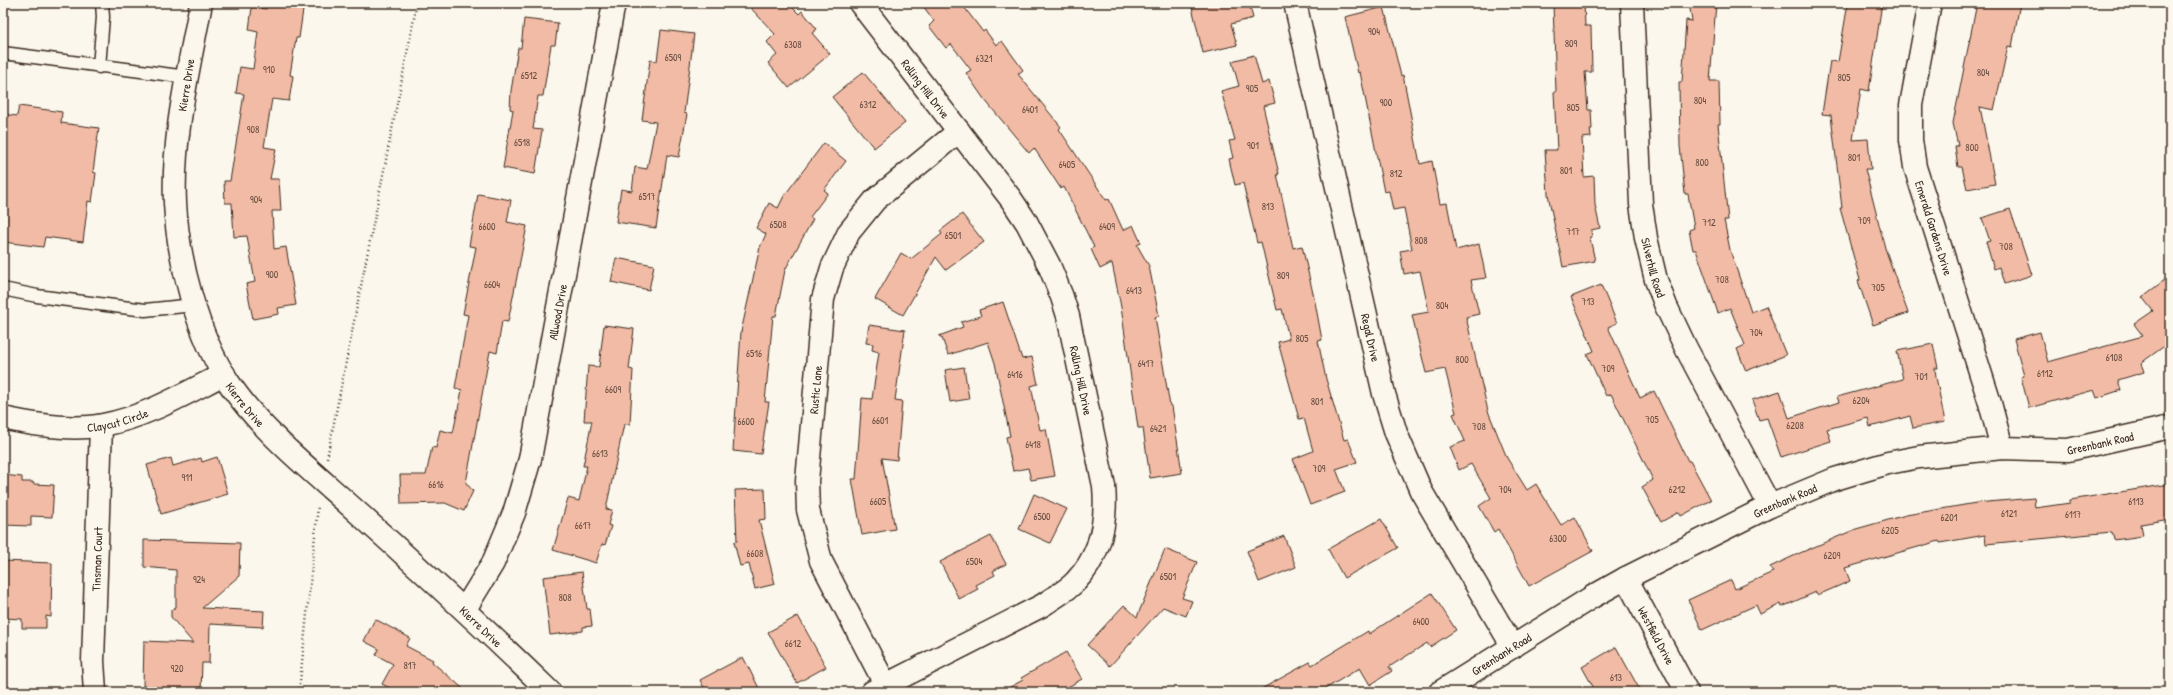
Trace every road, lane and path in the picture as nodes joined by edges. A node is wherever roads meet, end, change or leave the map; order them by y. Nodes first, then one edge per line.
1 (102, 3) edge
2 (201, 3) edge
3 (417, 3) edge
4 (614, 3) edge
5 (860, 3) edge
6 (1295, 3) edge
7 (1632, 3) edge
8 (1930, 3) edge
9 (3, 53) edge
10 (99, 67) junction
11 (187, 77) junction
12 (959, 131) junction
13 (3, 289) edge
14 (194, 305) junction
15 (224, 374) junction
16 (3, 418) edge
17 (101, 426) junction
18 (2170, 427) edge
19 (2002, 448) junction
20 (323, 481) junction
21 (1770, 506) junction
22 (1626, 578) junction
23 (465, 609) junction
24 (1513, 647) junction
25 (878, 688) edge
26 (95, 692) edge
27 (299, 692) edge
28 (550, 692) edge
29 (1440, 692) edge
30 (1687, 692) edge

1 - 10 lane
2 - 11 street, Kierre Drive
3 - 20 path
4 - 23 street, Allwood Drive
5 - 12 street, Rolling Hill Drive
6 - 24 street, Regal Drive
7 - 21 street, Silverhill Road
8 - 19 street, Emerald Gardens Drive
9 - 10 lane
10 - 11 lane
11 - 14 street, Kierre Drive
12 - 25 street, Rustic Lane
12 - 25 street, Rolling Hill Drive
13 - 14 lane
14 - 15 street, Kierre Drive
15 - 17 street, Claycut Circle
15 - 20 street, Kierre Drive
16 - 17 street, Claycut Circle
17 - 26 street, Tinsman Court
18 - 19 street, Greenbank Road
19 - 21 street, Greenbank Road
20 - 23 street, Kierre Drive
20 - 27 path
21 - 22 street, Greenbank Road
22 - 24 street, Greenbank Road
22 - 30 street, Westfield Drive
23 - 28 street, Kierre Drive
24 - 29 street, Greenbank Road

